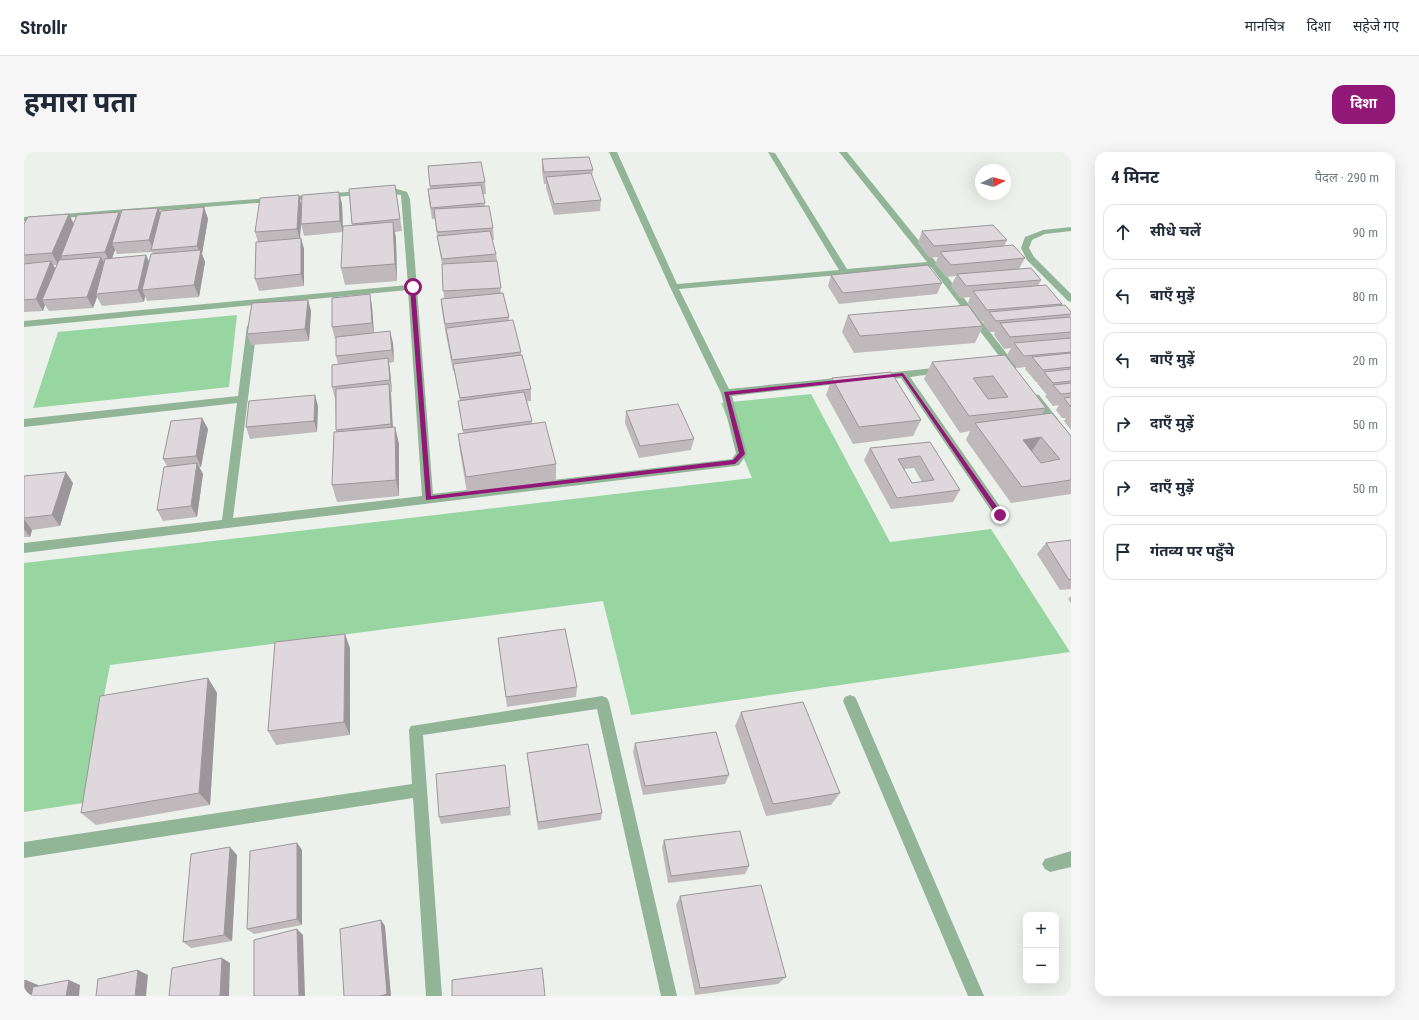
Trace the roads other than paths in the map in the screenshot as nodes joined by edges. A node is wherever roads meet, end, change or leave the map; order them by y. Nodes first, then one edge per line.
1 (613, 152) edge
2 (843, 152) edge
3 (771, 153) dead end
4 (24, 219) edge
5 (1071, 229) edge
6 (933, 264) junction
7 (845, 272) junction
8 (413, 287) junction
9 (674, 287) junction
10 (1071, 299) edge
11 (254, 310) junction
12 (24, 324) edge
13 (1008, 363) junction
14 (993, 364) edge
15 (956, 369) edge
16 (903, 374) junction
17 (1018, 375) edge
18 (1028, 387) edge
19 (726, 393) junction
20 (243, 399) junction
21 (24, 423) edge
22 (1071, 442) edge
23 (428, 499) junction
24 (1000, 515) dead end
25 (227, 523) junction
26 (24, 548) edge
27 (850, 702) dead end
28 (420, 790) junction
29 (24, 850) edge
30 (1071, 859) edge
31 (1050, 864) dead end
32 (434, 996) edge
33 (669, 996) edge
34 (976, 996) edge

1 - 9 street
2 - 6 street
3 - 7 street
4 - 8 street
5 - 10 street
6 - 7 street
6 - 13 street
7 - 9 street
8 - 11 street
8 - 23 street
9 - 19 street
11 - 12 street
11 - 20 street
13 - 14 street
13 - 17 street
15 - 16 street
16 - 19 street
16 - 24 street
18 - 22 street
19 - 23 street
20 - 21 street
20 - 25 street
23 - 25 street
25 - 26 street
27 - 34 street
28 - 29 street
28 - 32 street
28 - 33 street
30 - 31 street

